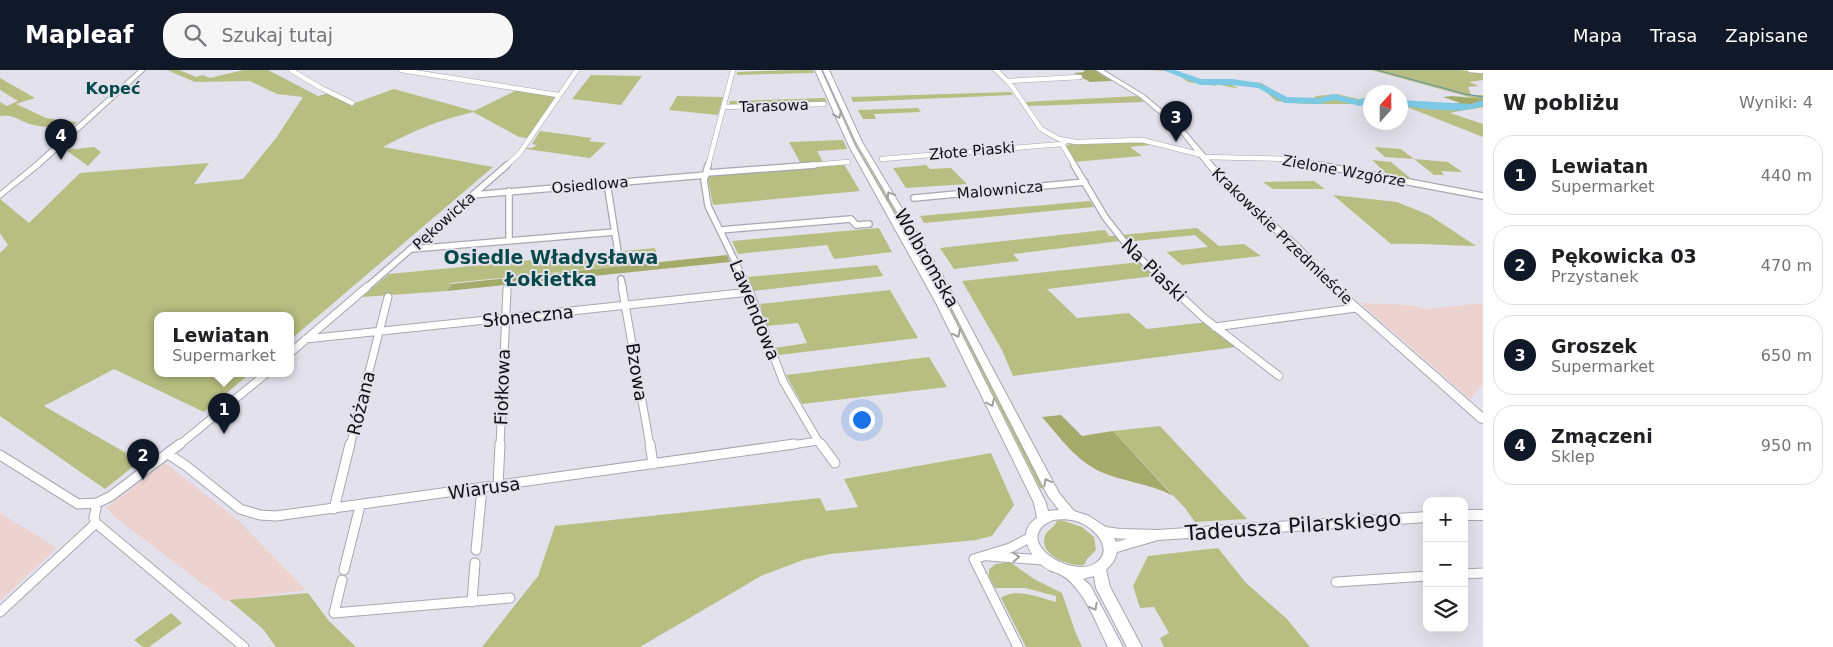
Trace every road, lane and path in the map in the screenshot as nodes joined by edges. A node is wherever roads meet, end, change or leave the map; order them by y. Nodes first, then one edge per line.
1 (142, 70) edge
2 (291, 70) edge
3 (401, 70) edge
4 (577, 70) edge
5 (733, 70) edge
6 (818, 70) edge
7 (826, 70) edge
8 (996, 70) edge
9 (1099, 70) edge
10 (1470, 70) edge
11 (1483, 71) edge
12 (1080, 77) dead end
13 (1007, 81) junction
14 (558, 95) junction
15 (352, 103) dead end
16 (824, 104) dead end
17 (724, 107) junction
18 (1064, 142) junction
19 (1196, 148) junction
20 (1184, 150) junction
21 (1203, 156) junction
22 (882, 159) dead end
23 (848, 162) dead end
24 (706, 174) junction
25 (1085, 182) junction
26 (607, 183) junction
27 (509, 191) junction
28 (474, 195) junction
29 (0, 196) edge
30 (1483, 196) edge
31 (914, 198) dead end
32 (869, 224) dead end
33 (720, 230) junction
34 (615, 232) junction
35 (509, 241) junction
36 (412, 249) junction
37 (618, 252) dead end
38 (621, 279) dead end
39 (507, 289) dead end
40 (750, 292) junction
41 (388, 297) dead end
42 (627, 305) junction
43 (1356, 308) junction
44 (505, 319) junction
45 (1215, 327) junction
46 (379, 333) junction
47 (306, 339) junction
48 (294, 350) edge
49 (1279, 376) dead end
50 (262, 377) edge
51 (1483, 419) edge
52 (818, 441) junction
53 (168, 454) junction
54 (0, 455) edge
55 (836, 463) dead end
56 (653, 464) junction
57 (498, 486) junction
58 (482, 488) junction
59 (97, 503) junction
60 (360, 506) junction
61 (334, 509) junction
62 (1070, 515) junction
63 (1483, 515) edge
64 (1468, 516) edge
65 (1423, 517) edge
66 (1043, 518) junction
67 (96, 523) junction
68 (1102, 531) junction
69 (1158, 535) junction
70 (1031, 537) junction
71 (1111, 549) junction
72 (476, 550) dead end
73 (988, 556) junction
74 (1044, 560) junction
75 (475, 563) dead end
76 (1099, 568) junction
77 (344, 570) dead end
78 (1067, 572) junction
79 (1483, 573) edge
80 (1468, 574) edge
81 (1423, 576) edge
82 (342, 580) dead end
83 (1336, 582) dead end
84 (510, 598) dead end
85 (472, 602) junction
86 (0, 612) edge
87 (244, 647) edge
88 (1018, 647) edge
89 (1116, 647) edge
90 (1135, 647) edge

1 - 29 main road
2 - 15 street
3 - 14 street
4 - 14 street, Pękowicka
5 - 17 street, Lawendowa
6 -> 66 main road, Wolbromska
62 -> 7 main road, Wolbromska
8 - 13 street
9 - 19 main road, Krakowskie Przedmieście
10 - 11 street
12 - 13 street
13 - 18 street
14 - 28 street, Pękowicka
16 - 17 street, Tarasowa
17 - 24 street, Lawendowa
18 - 20 street, Złote Piaski
18 - 22 street, Złote Piaski
18 - 25 street, Na Piaski
19 - 20 street
19 - 21 main road, Krakowskie Przedmieście
20 - 21 street, Zielone Wzgórze
21 - 30 street, Zielone Wzgórze
21 - 43 main road, Krakowskie Przedmieście
23 - 24 street
24 - 26 street, Osiedlowa
24 - 33 street, Lawendowa
25 - 31 street, Malownicza
25 - 45 street, Na Piaski
26 - 27 street, Osiedlowa
26 - 34 street
27 - 28 street, Osiedlowa
27 - 35 street
28 - 36 street, Pękowicka
32 - 33 street
33 - 40 street, Lawendowa
34 - 35 street
34 - 37 street
35 - 36 street
36 - 47 street, Pękowicka
38 - 42 street, Bzowa
39 - 44 street, Fiołkowa
40 - 42 street, Słoneczna
40 - 52 street, Lawendowa
41 - 46 street, Różana
42 - 44 street, Słoneczna
42 - 56 street, Bzowa
43 - 45 street
43 - 51 main road, Krakowskie Przedmieście
44 - 46 street, Słoneczna
44 - 57 street, Fiołkowa
45 - 49 street, Na Piaski
46 - 47 street, Słoneczna
46 - 61 street, Różana
47 - 48 street, Pękowicka
50 - 53 street
52 - 55 street, Lawendowa
52 - 56 street, Wiarusa
53 - 59 street
53 - 61 street, Wiarusa
54 - 59 street
56 - 57 street, Wiarusa
57 - 58 street, Wiarusa
58 - 60 street, Wiarusa
58 - 72 street
59 - 67 street
60 - 61 street, Wiarusa
60 - 77 street
62 - 66 main road
62 - 68 main road
63 - 64 main road
65 - 69 main road, Tadeusza Pilarskiego
66 - 70 main road
67 - 86 street
67 - 87 street
68 - 69 main road, Tadeusza Pilarskiego
68 - 71 main road
69 - 71 main road, Tadeusza Pilarskiego
70 - 73 street
70 - 74 main road
71 - 76 main road
73 -> 74 street
73 - 88 street
74 - 78 main road
75 - 85 street
76 - 78 main road
76 - 90 main road
78 -> 89 main road
79 - 80 street
81 - 83 street
82 - 85 street
84 - 85 street

